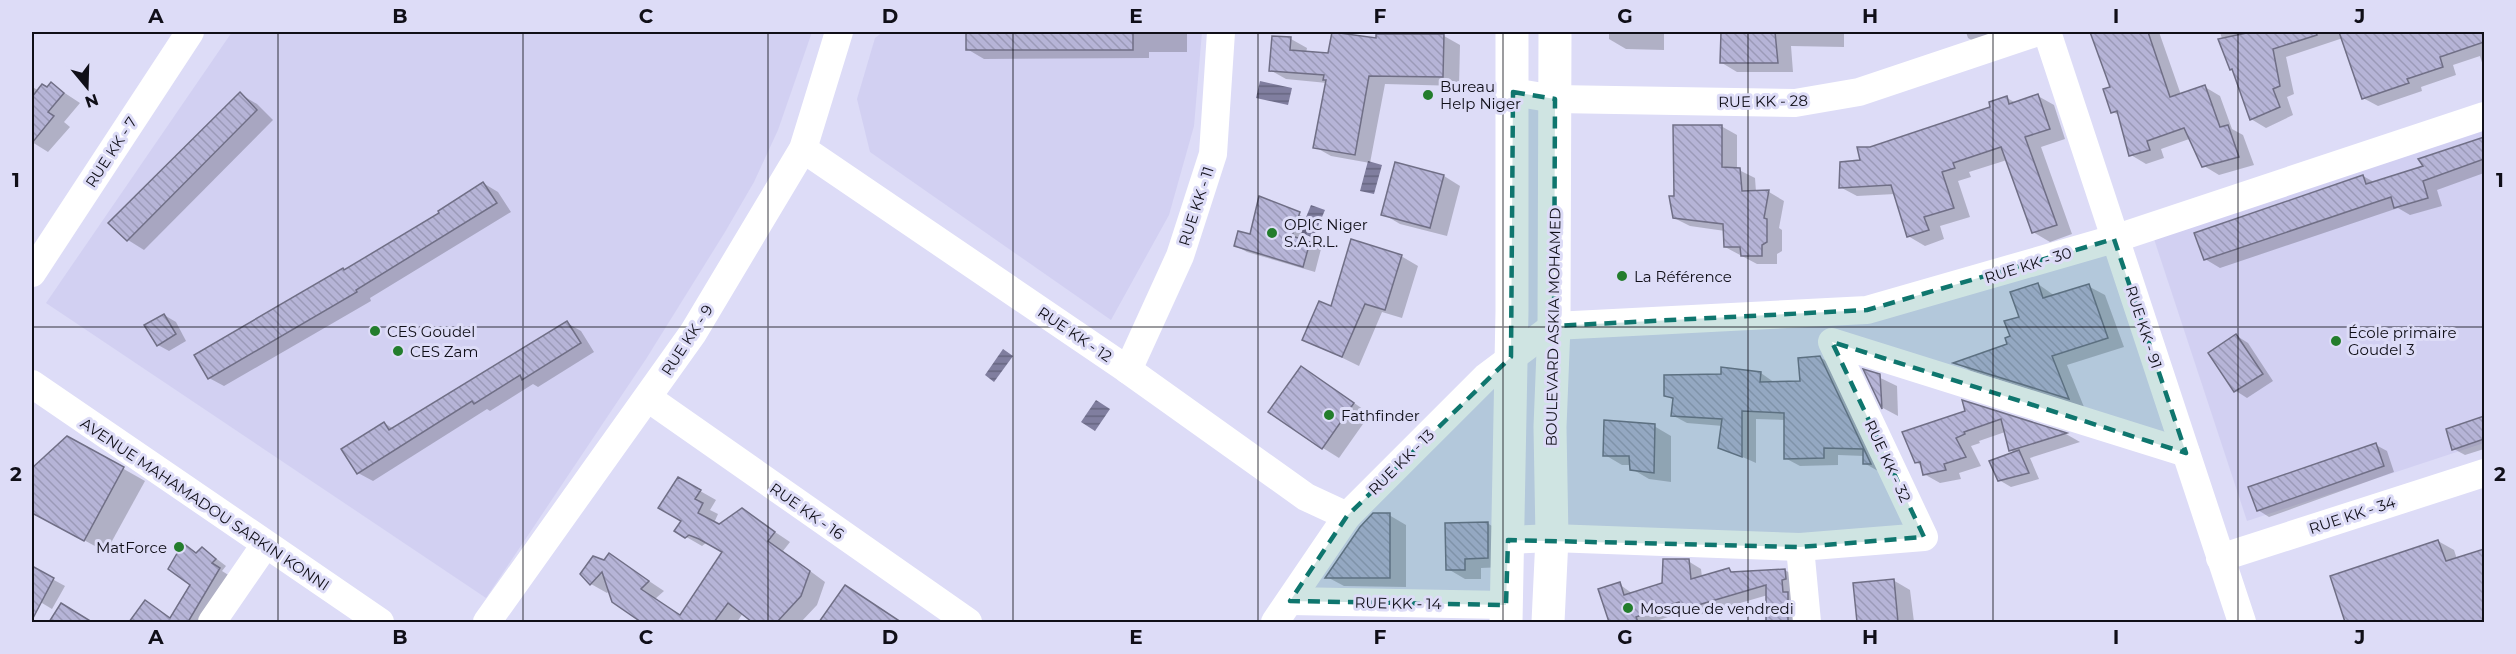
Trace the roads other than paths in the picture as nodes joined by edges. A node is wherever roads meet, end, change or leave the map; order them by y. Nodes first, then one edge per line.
1 (190, 32) edge
2 (839, 32) edge
3 (1221, 32) edge
4 (1512, 32) edge
5 (1555, 32) edge
6 (2038, 32) edge
7 (2047, 32) edge
8 (1513, 92) junction
9 (1556, 99) junction
10 (2484, 116) edge
11 (803, 148) junction
12 (2114, 239) junction
13 (32, 273) edge
14 (1554, 326) junction
15 (1510, 357) junction
16 (1128, 370) junction
17 (35, 392) edge
18 (648, 398) junction
19 (2186, 453) junction
20 (2484, 473) edge
21 (1347, 516) junction
22 (1552, 538) junction
23 (1508, 540) junction
24 (265, 545) junction
25 (1800, 547) junction
26 (2220, 558) junction
27 (1282, 612) edge
28 (1506, 614) edge
29 (212, 622) edge
30 (380, 622) edge
31 (487, 622) edge
32 (968, 622) edge
33 (1548, 622) edge
34 (1807, 622) edge
35 (2242, 622) edge

1 - 13 street, RUE KK - 7
2 - 11 street, RUE KK - 9
3 - 16 street, RUE KK - 11
4 - 8 main road
5 - 9 main road, BOULEVARD ASKIA MOHAMED
6 - 9 street, RUE KK - 28
7 - 12 street, RUE KK - 91
8 - 9 street, RUE KK - 28
8 - 15 main road
9 - 14 main road, BOULEVARD ASKIA MOHAMED
10 - 12 street, RUE KK - 30
11 - 16 street, RUE KK - 12
11 - 18 street, RUE KK - 9
12 - 14 street, RUE KK - 30
12 - 19 street, RUE KK - 91
14 - 15 street, RUE KK - 13
14 - 22 main road, BOULEVARD ASKIA MOHAMED
15 - 21 street, RUE KK - 13
15 - 23 main road
16 - 21 street, RUE KK - 12
17 - 24 street, AVENUE MAHAMADOU SARKIN KONNI
18 - 31 street, RUE KK - 9
18 - 32 street, RUE KK - 16
19 - 25 street, RUE KK - 32
19 - 26 street, RUE KK - 91
20 - 26 street, RUE KK - 34
21 - 27 street, RUE KK - 13
22 - 23 street, RUE KK - 32
22 - 25 street, RUE KK - 32
22 - 33 main road, BOULEVARD ASKIA MOHAMED
23 - 28 main road
24 - 29 street
24 - 30 street, AVENUE MAHAMADOU SARKIN KONNI
25 - 34 street
26 - 35 street, RUE KK - 91
27 - 28 street, RUE KK - 14

